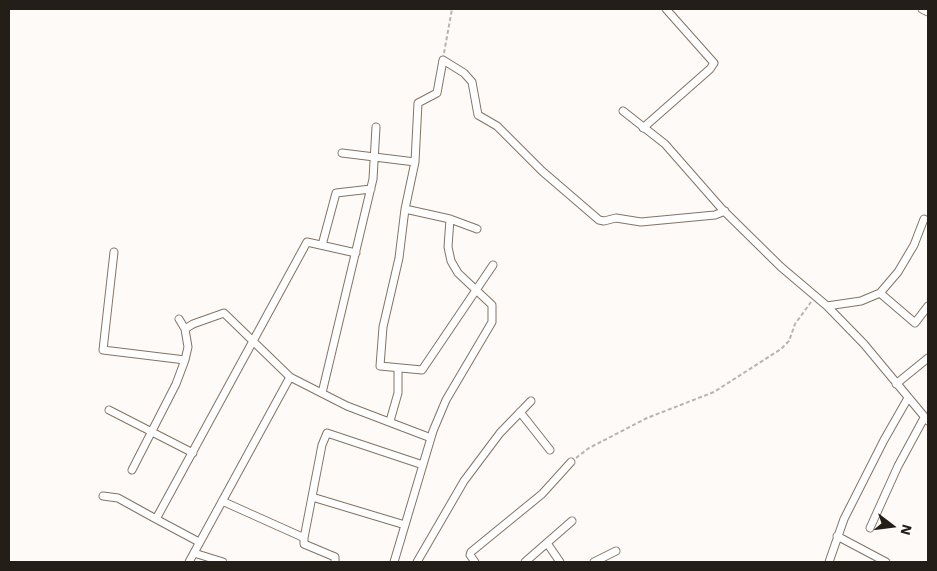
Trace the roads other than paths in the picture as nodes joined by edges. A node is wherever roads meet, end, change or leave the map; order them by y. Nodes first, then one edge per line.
1 (666, 9) edge
2 (922, 9) edge
3 (928, 12) edge
4 (623, 111) dead end
5 (376, 127) dead end
6 (643, 128) junction
7 (342, 153) dead end
8 (376, 157) junction
9 (415, 162) junction
10 (371, 189) junction
11 (405, 209) junction
12 (725, 212) junction
13 (450, 219) junction
14 (924, 219) dead end
15 (477, 229) dead end
16 (322, 244) junction
17 (114, 252) dead end
18 (356, 253) junction
19 (493, 265) dead end
20 (476, 290) junction
21 (880, 293) junction
22 (827, 306) junction
23 (928, 306) edge
24 (180, 318) dead end
25 (185, 329) junction
26 (251, 341) junction
27 (928, 358) edge
28 (185, 360) junction
29 (398, 368) junction
30 (290, 377) junction
31 (896, 384) junction
32 (322, 393) junction
33 (908, 398) junction
34 (531, 401) dead end
35 (109, 410) dead end
36 (520, 412) junction
37 (926, 420) edge
38 (390, 421) junction
39 (152, 430) junction
40 (431, 438) junction
41 (550, 450) dead end
42 (193, 453) junction
43 (572, 462) road end
44 (423, 465) junction
45 (132, 470) dead end
46 (103, 496) dead end
47 (312, 496) junction
48 (222, 502) junction
49 (156, 519) junction
50 (572, 521) dead end
51 (405, 525) junction
52 (870, 528) dead end
53 (837, 536) junction
54 (304, 538) junction
55 (199, 542) junction
56 (548, 543) junction
57 (616, 551) dead end
58 (194, 553) junction
59 (189, 562) edge
60 (223, 562) edge
61 (335, 562) edge
62 (394, 562) edge
63 (417, 562) edge
64 (475, 562) edge
65 (525, 562) edge
66 (560, 562) edge
67 (594, 562) edge
68 (829, 562) edge
69 (886, 562) edge

1 - 6 street
2 - 3 street
4 - 6 street
5 - 8 street
6 - 12 street
7 - 8 street
8 - 9 street
8 - 10 street
9 - 11 street
9 - 12 street
10 - 16 street
10 - 18 street
11 - 13 street
11 - 29 street
12 - 22 street
13 - 15 street
13 - 20 street
14 - 21 street
16 - 18 street
16 - 26 street
17 - 28 street
18 - 32 street
19 - 20 street
20 - 29 street
20 - 40 street
21 - 22 street
21 - 23 street
22 - 31 street
24 - 25 street
25 - 26 street
25 - 28 street
26 - 30 street
26 - 42 street
27 - 31 street
28 - 39 street
29 - 38 street
30 - 32 street
30 - 48 street
31 - 33 street
32 - 38 street
33 - 37 street
33 - 53 street
34 - 36 street
35 - 39 street
36 - 41 street
36 - 63 street
37 - 52 street
38 - 40 street
39 - 42 street
39 - 45 street
40 - 44 street
42 - 49 street
43 - 64 street
44 - 47 street
44 - 51 street
46 - 49 street
47 - 51 street
47 - 54 street
48 - 54 street
48 - 55 street
49 - 55 street
50 - 56 street
51 - 62 street
53 - 68 street
53 - 69 street
54 - 61 street
55 - 58 street
56 - 65 street
56 - 66 street
57 - 67 street
58 - 59 street
58 - 60 street

